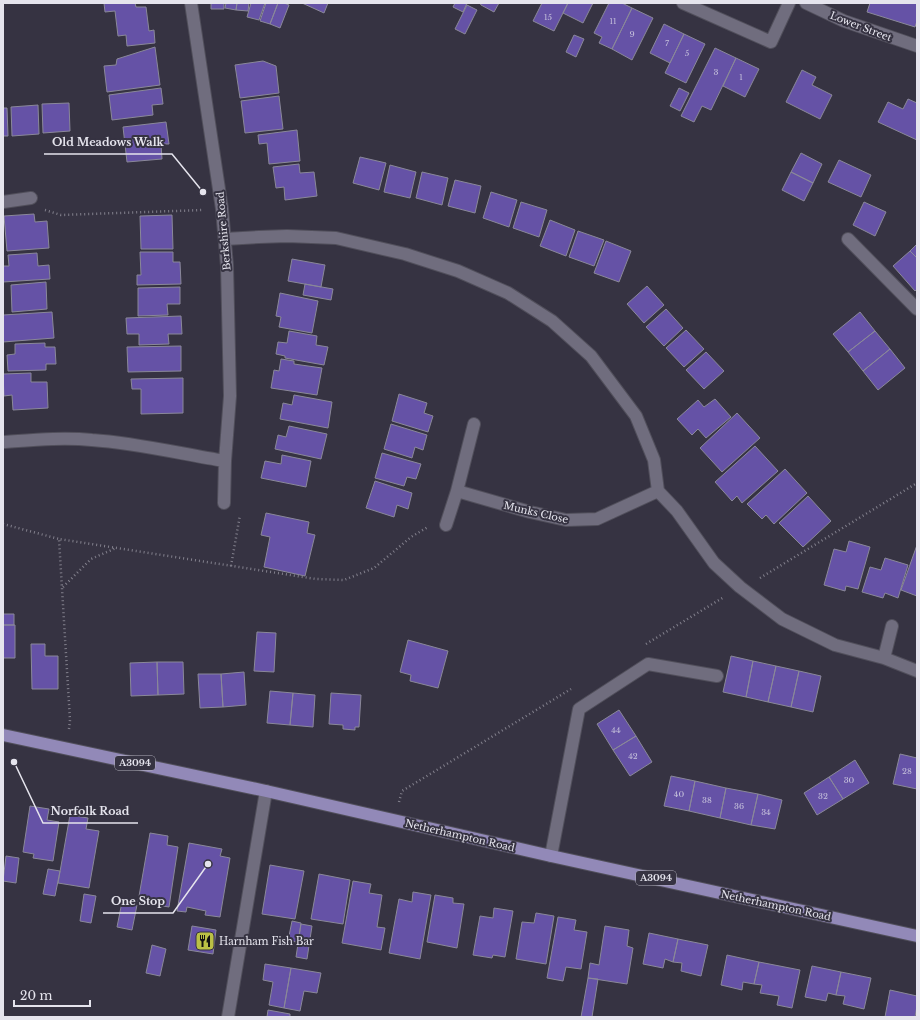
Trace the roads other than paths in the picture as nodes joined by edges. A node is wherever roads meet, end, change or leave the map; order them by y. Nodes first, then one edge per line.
1 (191, 3) edge
2 (683, 3) edge
3 (789, 3) edge
4 (806, 3) edge
5 (917, 46) edge
6 (31, 198) road end
7 (3, 202) edge
8 (225, 240) junction
9 (848, 240) dead end
10 (917, 309) edge
11 (474, 424) dead end
12 (3, 442) edge
13 (225, 460) junction
14 (457, 491) junction
15 (658, 492) junction
16 (224, 503) dead end
17 (446, 525) road end
18 (892, 626) dead end
19 (884, 658) junction
20 (917, 670) edge
21 (717, 676) dead end
22 (3, 735) edge
23 (266, 792) junction
24 (551, 856) junction
25 (917, 936) edge
26 (228, 1017) edge

1 - 8 street, Berkshire Road
2 - 3 street
4 - 5 street, Lower Street
6 - 7 street
8 - 13 street, Berkshire Road
8 - 15 street
9 - 10 street
11 - 14 street
12 - 13 street
13 - 16 street, Berkshire Road
14 - 15 street, Munks Close
14 - 17 street
15 - 19 street
18 - 19 street
19 - 20 street
21 - 24 street
22 - 23 main road, Netherhampton Road / A3094
23 - 24 main road, Netherhampton Road / A3094
23 - 26 street
24 - 25 main road, Netherhampton Road / A3094

